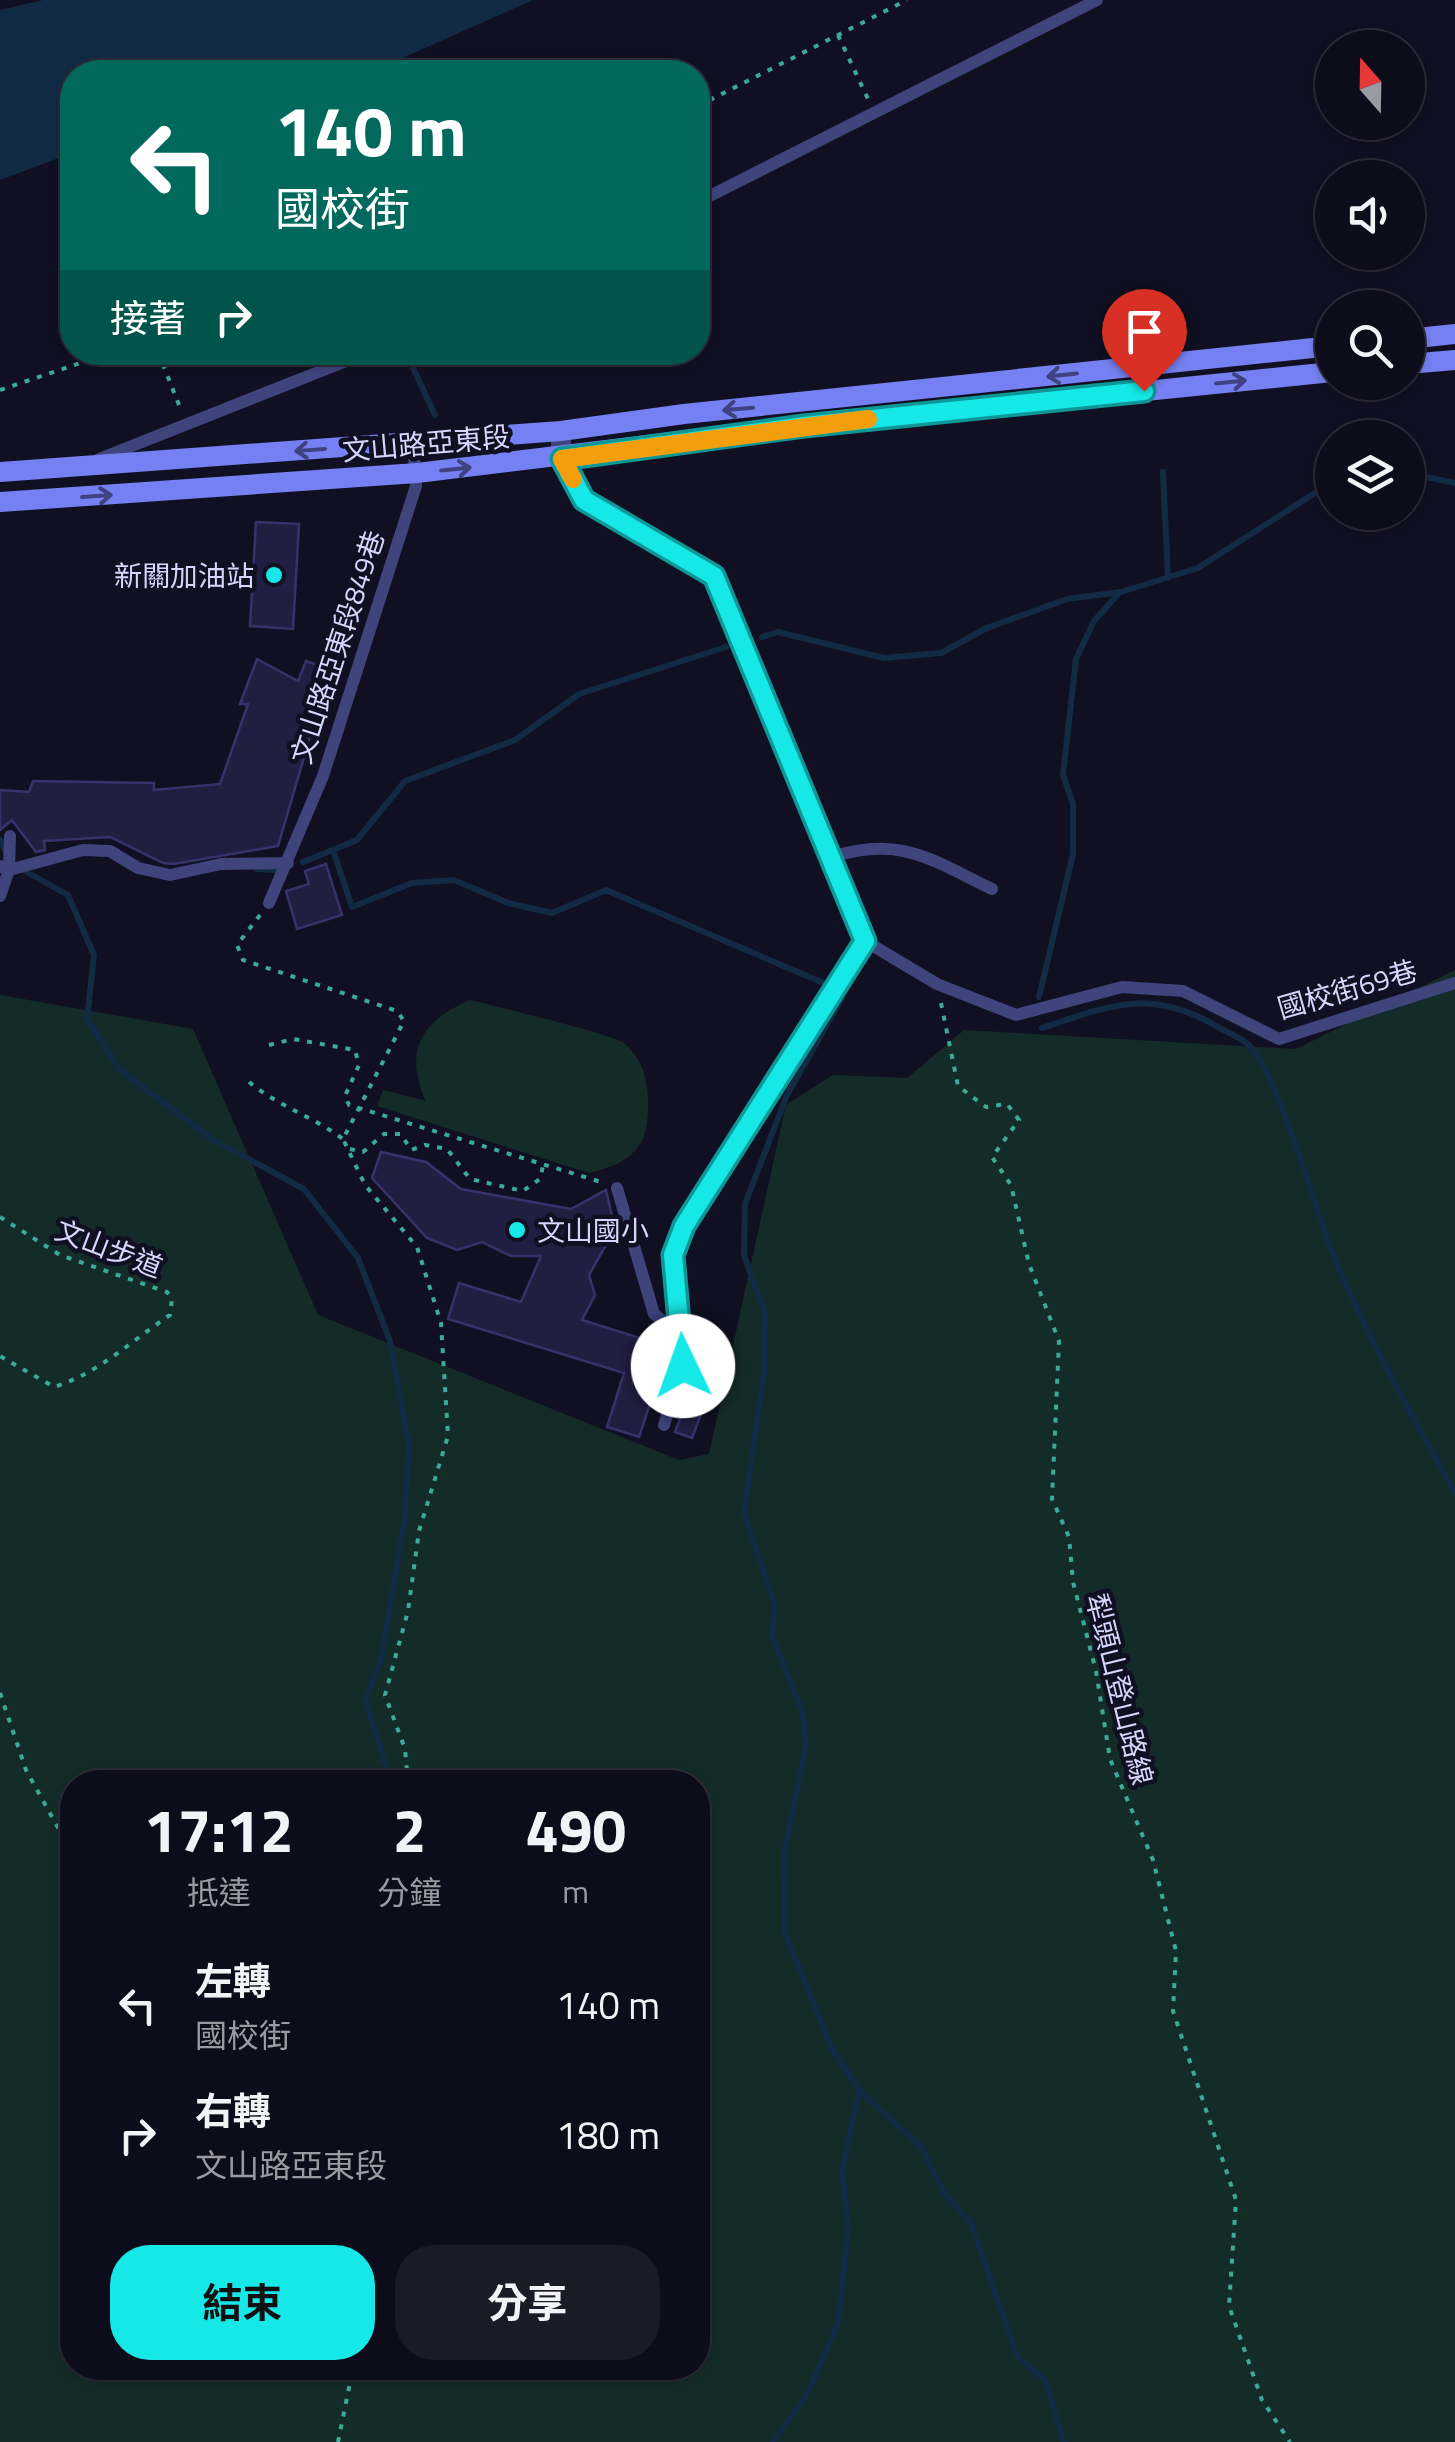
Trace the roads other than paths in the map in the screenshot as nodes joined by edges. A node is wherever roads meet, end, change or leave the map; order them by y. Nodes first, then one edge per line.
1 (1097, 0) edge
2 (710, 196) edge
3 (1455, 334) edge
4 (1425, 337) edge
5 (1315, 348) edge
6 (1455, 360) edge
7 (1425, 363) edge
8 (336, 365) edge
9 (1315, 374) edge
10 (780, 405) junction
11 (684, 414) junction
12 (781, 428) junction
13 (561, 431) junction
14 (414, 443) junction
15 (688, 443) junction
16 (562, 459) junction
17 (78, 467) junction
18 (0, 472) edge
19 (417, 473) junction
20 (0, 502) edge
21 (10, 836) dead end
22 (832, 857) junction
23 (288, 863) junction
24 (5, 868) edge
25 (992, 889) dead end
26 (0, 896) edge
27 (268, 903) road end
28 (865, 941) junction
29 (1455, 983) edge
30 (616, 1188) road end
31 (683, 1337) junction
32 (664, 1425) dead end

1 - 2 lane
3 - 4 main road
5 -> 10 main road, 文山路亞東段
6 - 7 main road
8 - 17 lane
12 -> 9 main road, 文山路亞東段
10 -> 11 main road, 文山路亞東段
10 - 12 street
11 - 13 main road, 文山路亞東段
11 - 15 street
12 - 15 main road, 文山路亞東段
13 - 14 main road, 文山路亞東段
13 - 16 street
14 -> 17 main road, 文山路亞東段
14 - 19 lane, 文山路亞東段849巷
15 - 16 main road, 文山路亞東段
19 -> 16 main road, 文山路亞東段
16 - 22 street
17 - 18 main road, 文山路亞東段
20 -> 19 main road, 文山路亞東段
19 - 23 lane, 文山路亞東段849巷
21 - 24 lane
22 - 25 lane
22 - 28 street
23 - 24 lane
23 - 27 lane, 文山路亞東段849巷
24 - 26 lane
28 - 29 lane, 國校街69巷
28 - 31 street
30 - 31 lane
31 - 32 lane

